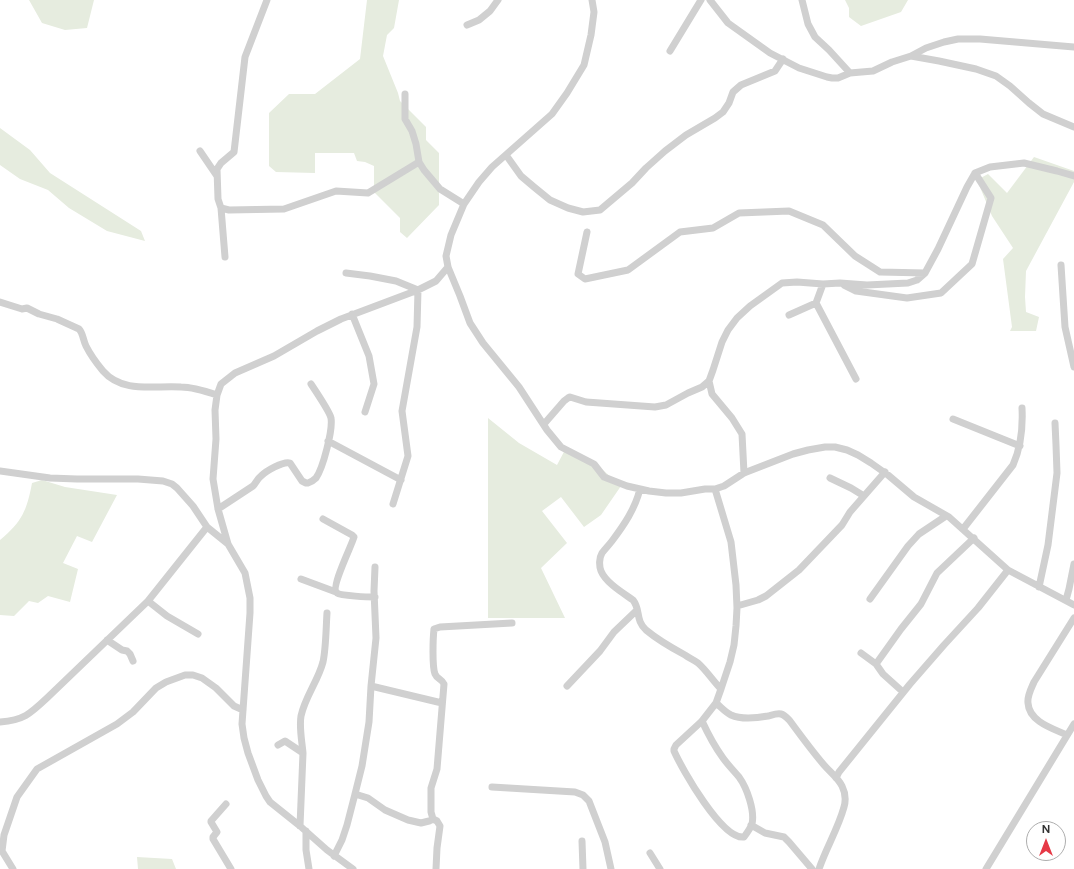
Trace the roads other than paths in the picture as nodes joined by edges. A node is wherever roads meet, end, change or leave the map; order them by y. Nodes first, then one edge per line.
1 (267, 0) edge
2 (498, 0) edge
3 (592, 0) edge
4 (701, 0) edge
5 (710, 0) edge
6 (802, 0) edge
7 (467, 25) dead end
8 (1074, 46) edge
9 (670, 51) dead end
10 (911, 56) junction
11 (783, 59) junction
12 (850, 73) junction
13 (405, 94) dead end
14 (1074, 127) edge
15 (200, 151) dead end
16 (506, 155) junction
17 (419, 162) junction
18 (976, 173) junction
19 (1074, 176) edge
20 (217, 177) junction
21 (464, 204) junction
22 (221, 208) junction
23 (587, 232) dead end
24 (225, 256) dead end
25 (1061, 265) dead end
26 (448, 267) junction
27 (346, 273) dead end
28 (925, 273) junction
29 (840, 283) junction
30 (823, 284) junction
31 (418, 290) junction
32 (0, 302) edge
33 (816, 303) junction
34 (352, 314) junction
35 (789, 315) dead end
36 (1074, 367) edge
37 (856, 379) dead end
38 (709, 381) junction
39 (311, 384) dead end
40 (217, 395) junction
41 (1022, 408) dead end
42 (365, 412) dead end
43 (953, 419) dead end
44 (1055, 423) dead end
45 (544, 424) junction
46 (328, 441) junction
47 (1020, 446) junction
48 (0, 471) edge
49 (885, 472) junction
50 (744, 473) junction
51 (830, 478) dead end
52 (401, 480) junction
53 (640, 489) junction
54 (715, 489) junction
55 (864, 496) junction
56 (393, 504) dead end
57 (218, 509) junction
58 (946, 516) junction
59 (323, 519) dead end
60 (207, 527) junction
61 (963, 529) junction
62 (974, 538) junction
63 (228, 544) junction
64 (1074, 564) edge
65 (376, 567) dead end
66 (1008, 570) junction
67 (301, 578) dead end
68 (1039, 587) junction
69 (336, 592) junction
70 (375, 597) junction
71 (870, 599) dead end
72 (1066, 600) junction
73 (148, 601) junction
74 (1074, 605) edge
75 (737, 606) junction
76 (637, 610) junction
77 (327, 613) dead end
78 (1074, 618) edge
79 (512, 623) dead end
80 (198, 634) dead end
81 (107, 640) junction
82 (861, 653) dead end
83 (133, 661) dead end
84 (876, 664) junction
85 (371, 686) junction
86 (567, 686) dead end
87 (721, 689) junction
88 (903, 692) junction
89 (442, 703) junction
90 (716, 703) junction
91 (243, 710) junction
92 (702, 721) junction
93 (0, 722) edge
94 (1074, 724) edge
95 (1067, 735) junction
96 (278, 745) dead end
97 (303, 753) junction
98 (836, 778) junction
99 (492, 787) dead end
100 (355, 794) junction
101 (226, 804) dead end
102 (434, 819) junction
103 (751, 825) junction
104 (303, 828) junction
105 (582, 841) dead end
106 (650, 853) dead end
107 (334, 856) junction
108 (13, 869) edge
109 (231, 869) edge
110 (309, 869) edge
111 (353, 869) edge
112 (436, 869) edge
113 (583, 869) edge
114 (611, 869) edge
115 (660, 869) edge
116 (812, 869) edge
117 (819, 869) edge
118 (986, 869) edge

1 - 20 street
2 - 7 street
3 - 16 street
4 - 9 street
5 - 11 street
6 - 12 street
8 - 10 street
10 - 12 street
10 - 14 street
11 - 12 street
11 - 16 street
13 - 17 street
15 - 20 street
16 - 21 street
17 - 21 street
17 - 22 street
18 - 19 street
18 - 28 street
18 - 29 street
20 - 22 street
21 - 26 street
22 - 24 street
23 - 28 street
25 - 36 street
26 - 31 street
26 - 45 street
27 - 31 street
28 - 29 street
29 - 30 street
30 - 33 street
30 - 38 street
31 - 34 street
31 - 52 street
32 - 40 street
33 - 35 street
33 - 37 street
34 - 40 street
34 - 42 street
38 - 45 street
38 - 50 street
39 - 46 street
40 - 57 street
41 - 47 street
43 - 47 street
44 - 68 street
45 - 53 street
46 - 52 street
46 - 57 street
47 - 61 street
48 - 60 street
49 - 50 street
49 - 55 street
49 - 58 street
50 - 54 street
51 - 55 street
52 - 56 street
53 - 54 street
53 - 76 street
54 - 75 street
55 - 75 street
57 - 63 street
58 - 61 street
58 - 71 street
59 - 69 street
60 - 63 street
60 - 73 street
61 - 62 street
62 - 66 street
62 - 84 street
63 - 91 street
64 - 72 street
65 - 70 street
66 - 68 street
66 - 88 street
67 - 69 street
68 - 72 street
69 - 70 street
70 - 85 street
72 - 74 street
73 - 80 street
73 - 81 street
75 - 87 street
76 - 86 street
76 - 87 street
77 - 97 street
78 - 95 street
79 - 89 street
81 - 83 street
81 - 93 street
82 - 84 street
84 - 88 street
85 - 89 street
85 - 100 street
87 - 90 street
88 - 98 street
89 - 102 street
90 - 92 street
90 - 98 street
91 - 104 street
91 - 108 street
92 - 103 street
92 - 103 street
94 - 95 street
95 - 118 street
96 - 97 street
97 - 104 street
98 - 117 street
99 - 114 street
100 - 102 street
100 - 107 street
101 - 109 street
102 - 112 street
103 - 116 street
104 - 107 street
104 - 110 street
105 - 113 street
106 - 115 street
107 - 111 street

